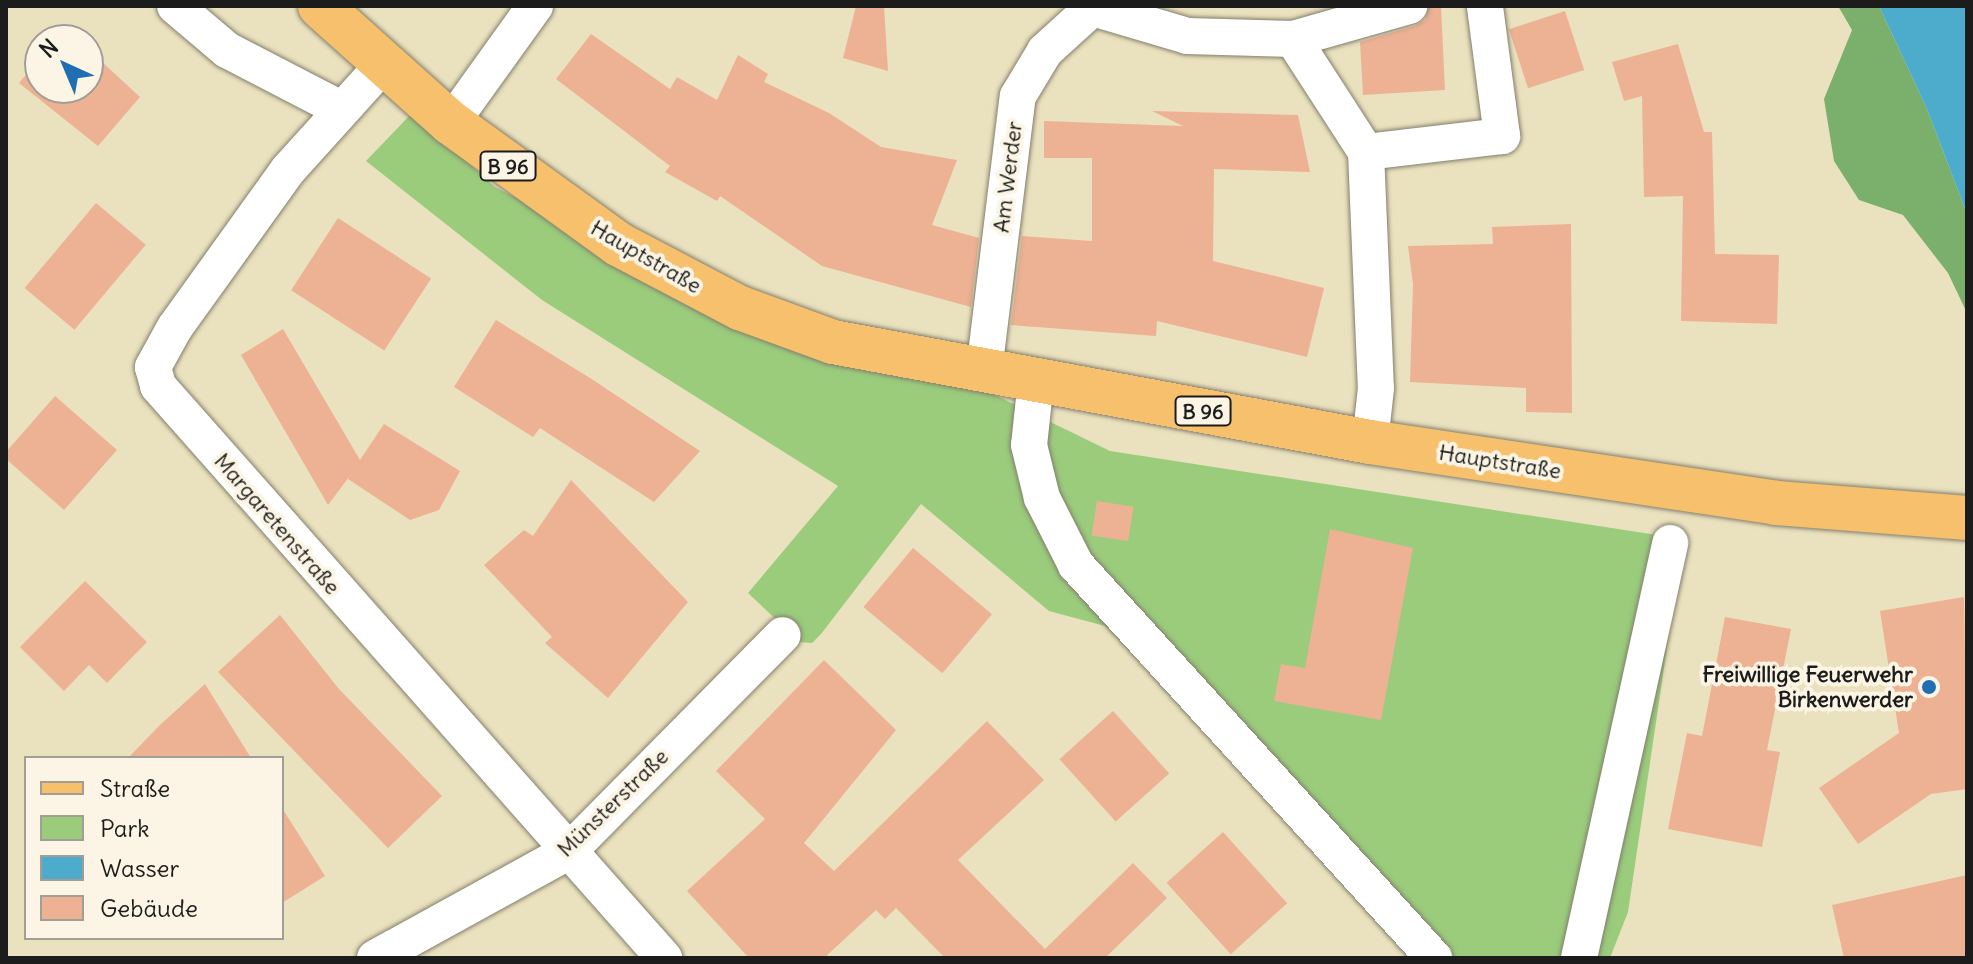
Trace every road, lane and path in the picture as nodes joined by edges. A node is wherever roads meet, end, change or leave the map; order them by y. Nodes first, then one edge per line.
1 (175, 6) edge
2 (320, 6) edge
3 (535, 6) edge
4 (1409, 6) edge
5 (1485, 6) edge
6 (1088, 8) edge
7 (1188, 21) edge
8 (1293, 39) junction
9 (382, 66) junction
10 (339, 108) junction
11 (451, 123) junction
12 (1366, 152) junction
13 (984, 371) junction
14 (1036, 380) junction
15 (1370, 442) junction
16 (1967, 518) edge
17 (1670, 543) dead end
18 (783, 635) dead end
19 (568, 852) junction
20 (375, 958) edge
21 (664, 958) edge
22 (1434, 958) edge
23 (1579, 958) edge

1 - 10 street
2 - 9 main road, Hauptstraße / B 96
3 - 11 street
4 - 8 street, Am Werder
5 - 12 street
6 - 7 street, Am Werder
6 - 13 street, Am Werder
7 - 8 street, Am Werder
8 - 12 street
9 - 10 street, Margaretenstraße
9 - 11 main road, Hauptstraße / B 96
10 - 19 street, Margaretenstraße
11 - 13 main road, Hauptstraße / B 96
12 - 15 street
13 - 14 main road, Hauptstraße / B 96
14 - 15 main road, Hauptstraße / B 96
14 - 22 street
15 - 16 main road, Hauptstraße / B 96
17 - 23 street
18 - 19 street, Münsterstraße
19 - 20 street, Münsterstraße
19 - 21 street, Margaretenstraße

